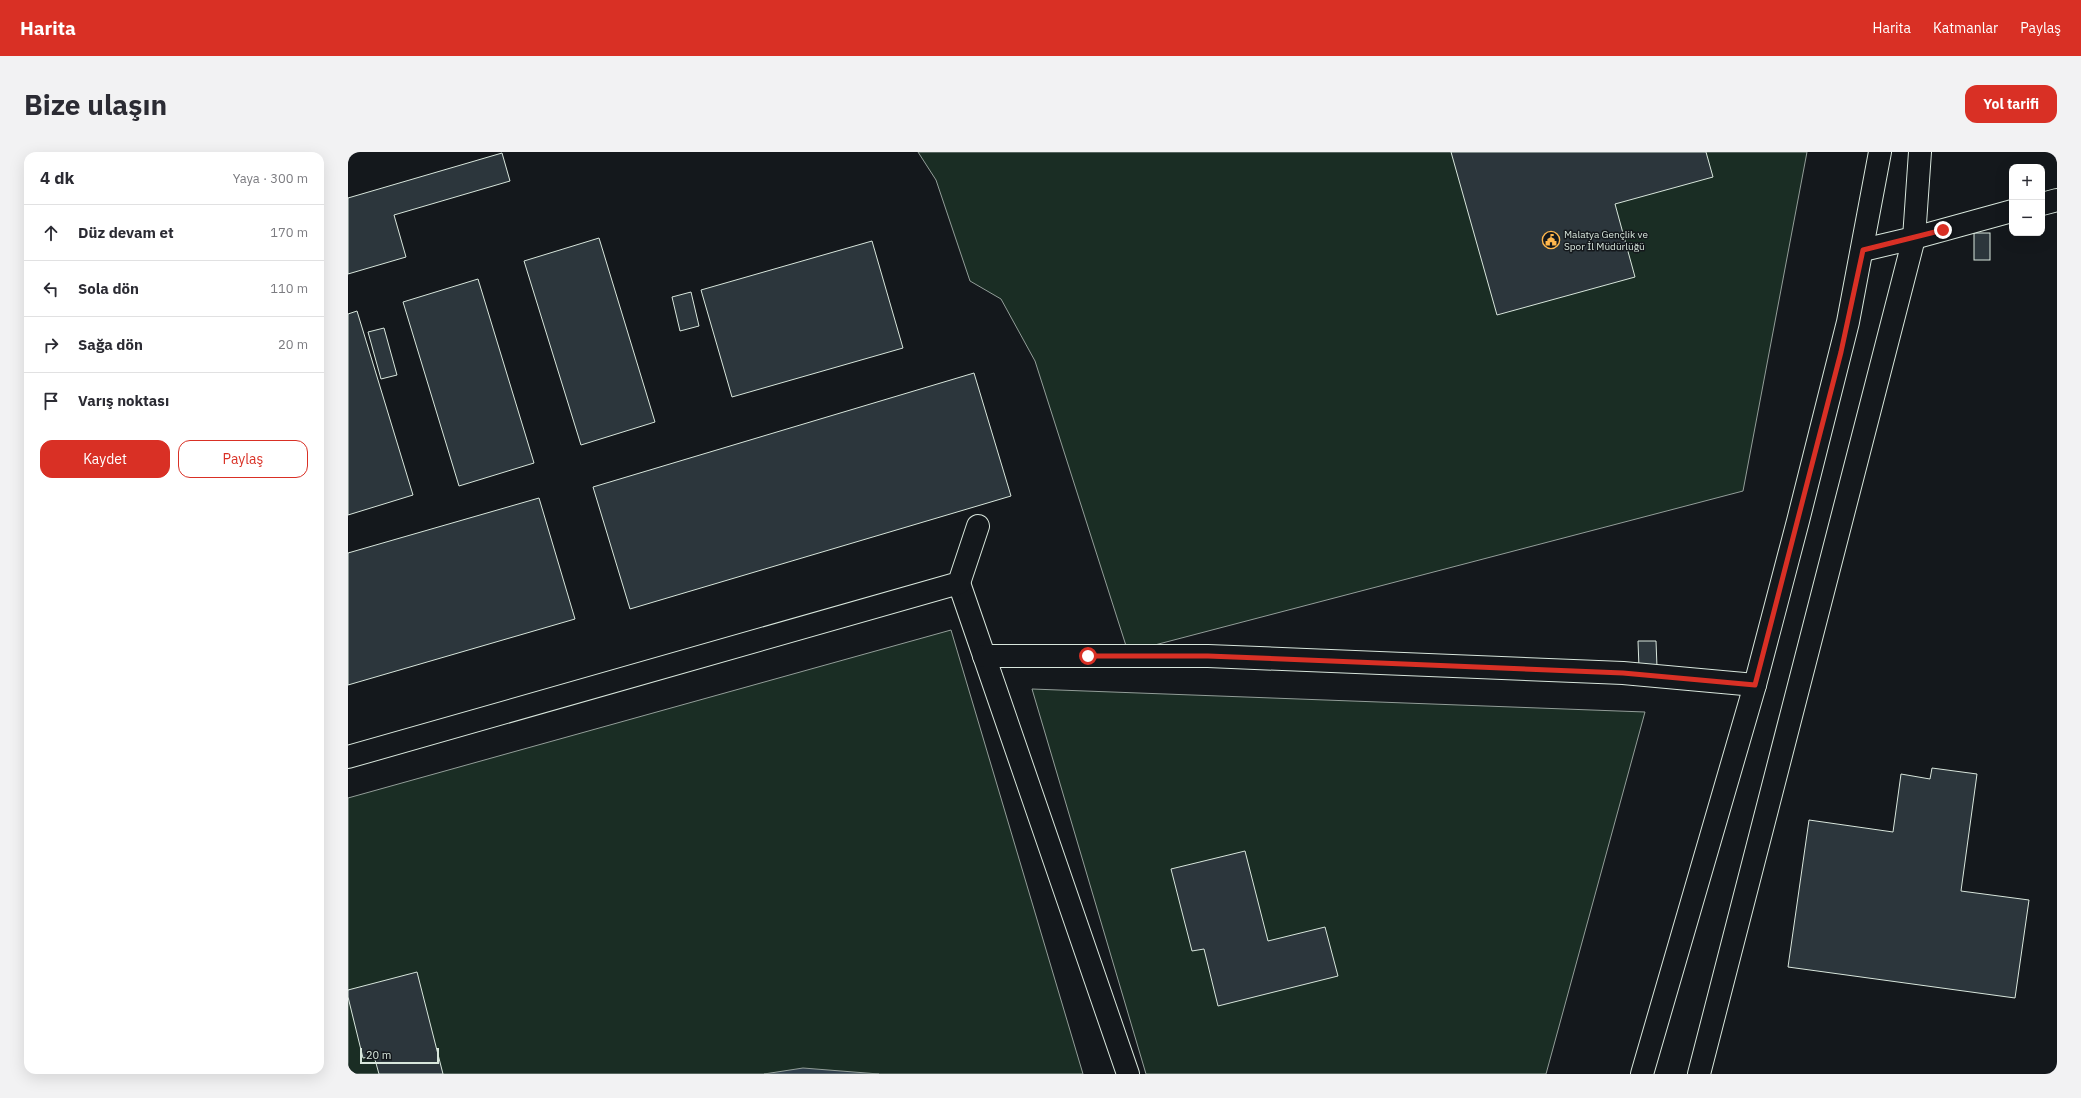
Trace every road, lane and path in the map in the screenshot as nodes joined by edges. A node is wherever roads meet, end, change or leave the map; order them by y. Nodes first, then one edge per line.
1 (1880, 152) edge
2 (1920, 152) edge
3 (2057, 200) edge
4 (2045, 203) edge
5 (2009, 213) edge
6 (1914, 238) junction
7 (1863, 250) junction
8 (978, 526) dead end
9 (959, 583) junction
10 (984, 656) junction
11 (1755, 685) junction
12 (348, 757) edge
13 (1128, 1074) edge
14 (1642, 1074) edge
15 (1699, 1074) edge

1 - 7 main road
2 - 6 main road
3 - 4 main road
5 - 6 main road
6 - 7 main road
6 - 15 main road
7 - 11 main road
8 - 9 main road
9 - 10 main road
9 - 12 main road
10 - 11 main road
10 - 13 main road
11 - 14 main road

